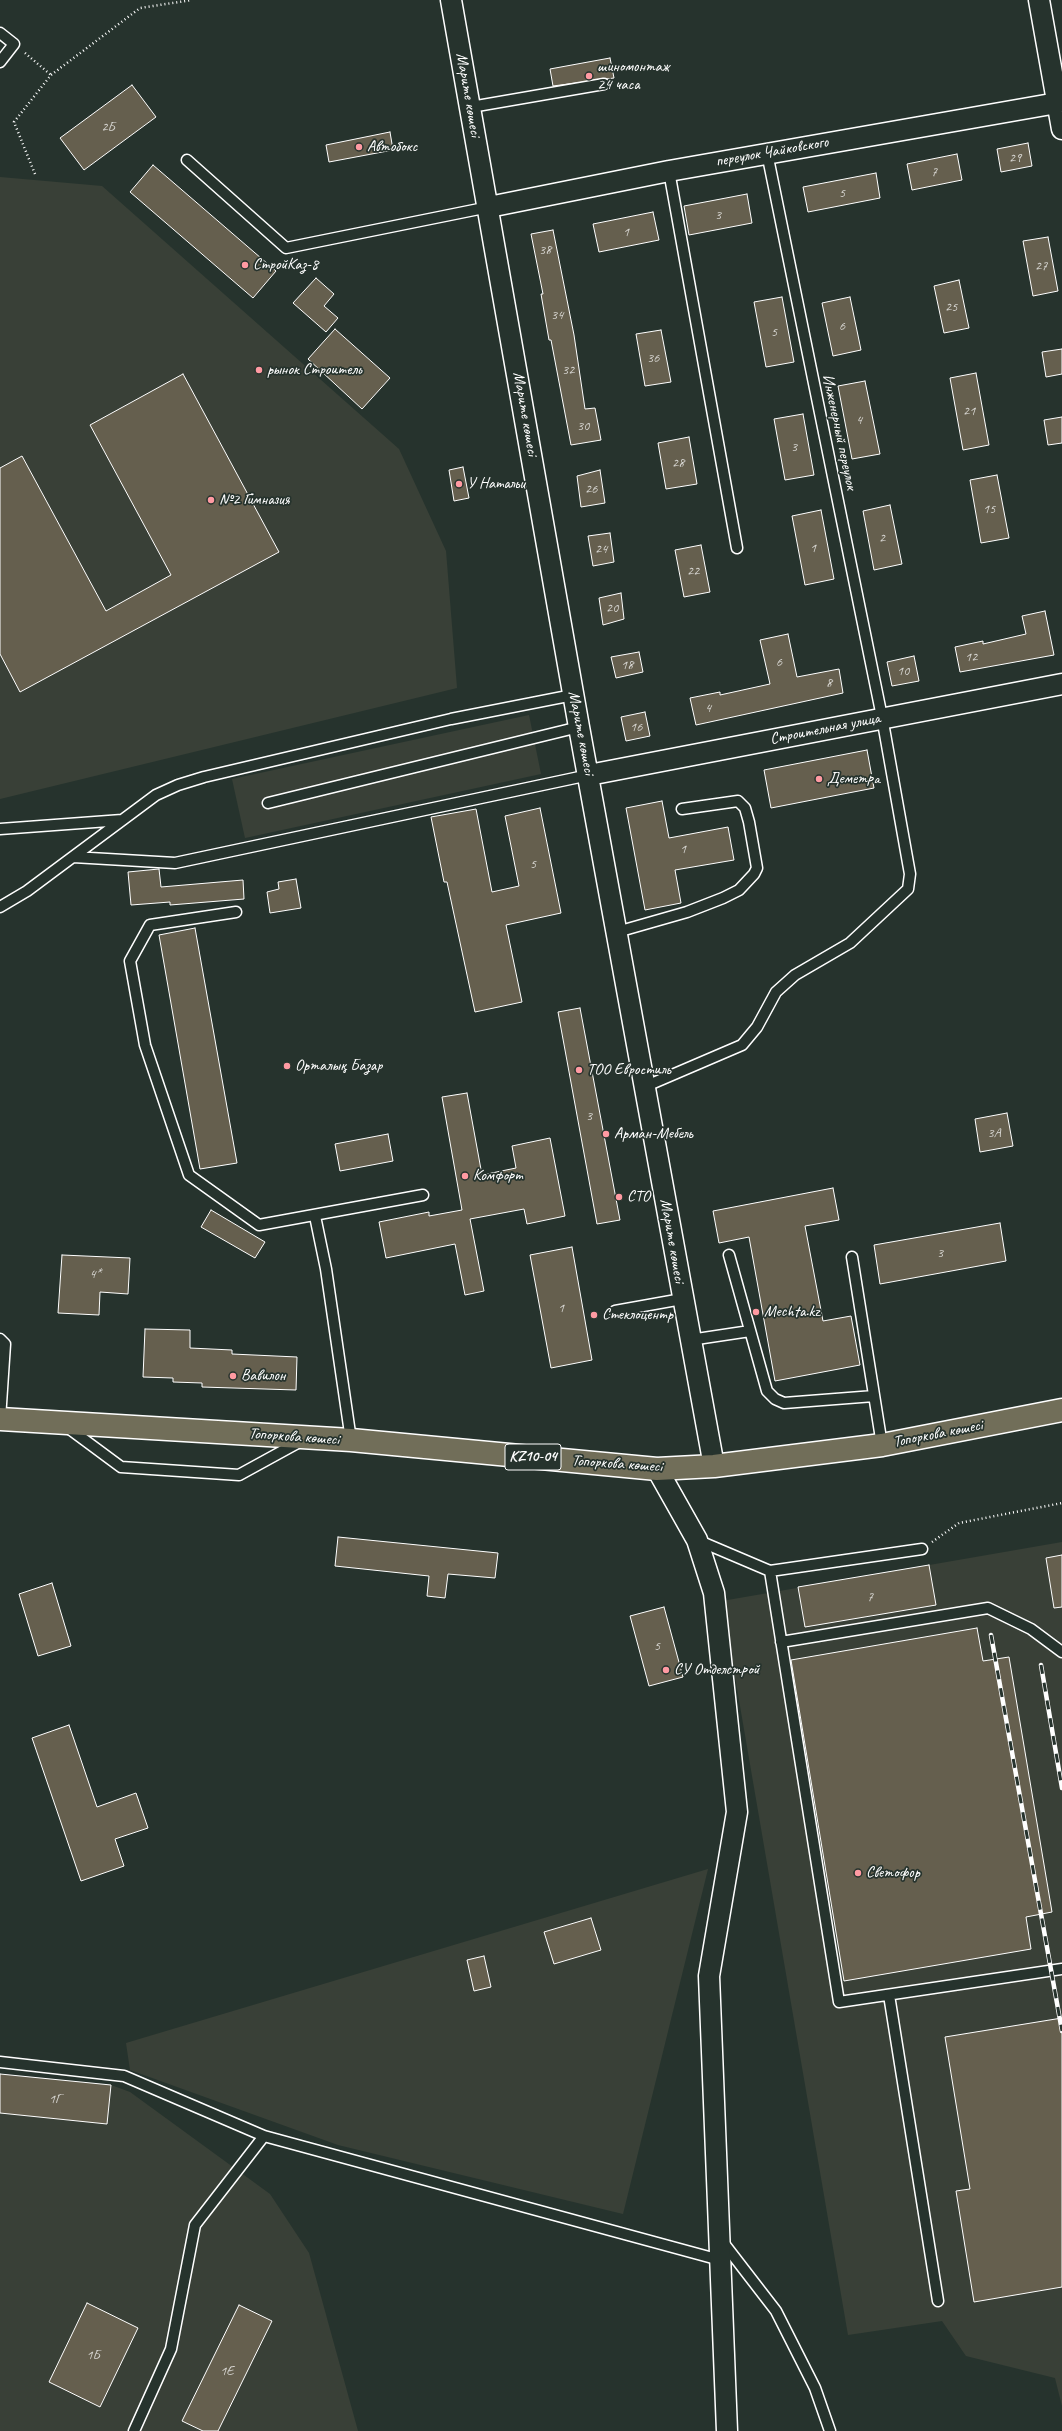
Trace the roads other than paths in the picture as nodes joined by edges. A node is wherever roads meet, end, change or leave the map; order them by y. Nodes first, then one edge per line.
1 (451, 0) edge
2 (1039, 0) edge
3 (0, 33) edge
4 (0, 62) edge
5 (604, 84) dead end
6 (1057, 103) junction
7 (471, 107) junction
8 (1062, 129) edge
9 (767, 153) junction
10 (187, 160) dead end
11 (668, 171) junction
12 (489, 207) junction
13 (737, 548) dead end
14 (1062, 684) edge
15 (573, 695) junction
16 (882, 717) junction
17 (579, 727) junction
18 (589, 775) junction
19 (268, 803) dead end
20 (682, 809) dead end
21 (122, 820) junction
22 (0, 829) edge
23 (73, 857) junction
24 (0, 907) edge
25 (236, 912) dead end
26 (617, 932) junction
27 (644, 1087) junction
28 (423, 1196) dead end
29 (315, 1216) junction
30 (729, 1255) dead end
31 (852, 1257) dead end
32 (682, 1299) junction
33 (615, 1311) dead end
34 (750, 1331) junction
35 (0, 1339) edge
36 (690, 1340) junction
37 (874, 1396) junction
38 (1062, 1410) edge
39 (0, 1419) edge
40 (60, 1422) junction
41 (307, 1438) junction
42 (351, 1440) junction
43 (882, 1445) junction
44 (714, 1466) junction
45 (657, 1469) junction
46 (697, 1540) junction
47 (922, 1549) road end
48 (770, 1571) junction
49 (781, 1642) junction
50 (1062, 1652) edge
51 (1062, 1969) edge
52 (888, 1994) junction
53 (0, 2062) edge
54 (264, 2136) junction
55 (719, 2238) junction
56 (720, 2260) junction
57 (938, 2301) dead end
58 (134, 2431) edge
59 (727, 2431) edge
60 (830, 2431) edge

1 - 7 street, Марите көшесі
2 - 6 street
3 - 4 lane
5 - 7 lane
6 - 8 street
6 - 9 street, переулок Чайковского
7 - 12 street, Марите көшесі
9 - 11 street, переулок Чайковского
9 - 16 lane, Инженерный переулок
10 - 12 lane
11 - 12 street, переулок Чайковского
11 - 13 lane
12 - 15 street, Марите көшесі
14 - 16 street, Строительная улица
15 - 17 street, Марите көшесі
15 - 21 lane
16 - 18 street, Строительная улица
16 - 27 lane, Инженерный переулок
17 - 18 street, Марите көшесі
17 - 19 lane
18 - 23 lane
18 - 26 street, Марите көшесі
20 - 26 lane
21 - 22 lane
21 - 23 lane
23 - 24 lane
25 - 29 lane
26 - 27 street, Марите көшесі
27 - 32 street, Марите көшесі
28 - 29 lane
29 - 42 lane
30 - 34 lane
31 - 37 lane
32 - 33 lane
32 - 36 street, Марите көшесі
34 - 36 lane
34 - 37 lane
35 - 39 lane
36 - 44 street, Марите көшесі
37 - 43 lane
38 - 43 highway, Топоркова көшесі / KZ10-04
39 - 40 highway, Топоркова көшесі / KZ10-04
40 - 41 highway, Топоркова көшесі / KZ10-04
40 - 41 lane
41 - 42 highway, Топоркова көшесі / KZ10-04
42 - 45 highway, Топоркова көшесі / KZ10-04
43 - 44 highway, Топоркова көшесі / KZ10-04
44 - 45 highway, Топоркова көшесі / KZ10-04
45 - 46 street
46 - 48 lane
46 - 55 street
47 - 48 lane
48 - 49 lane
49 - 50 lane
49 - 52 lane
51 - 52 lane
52 - 57 lane
53 - 54 lane
54 - 56 lane
54 - 58 lane
55 - 56 street
55 - 60 lane
56 - 59 street

